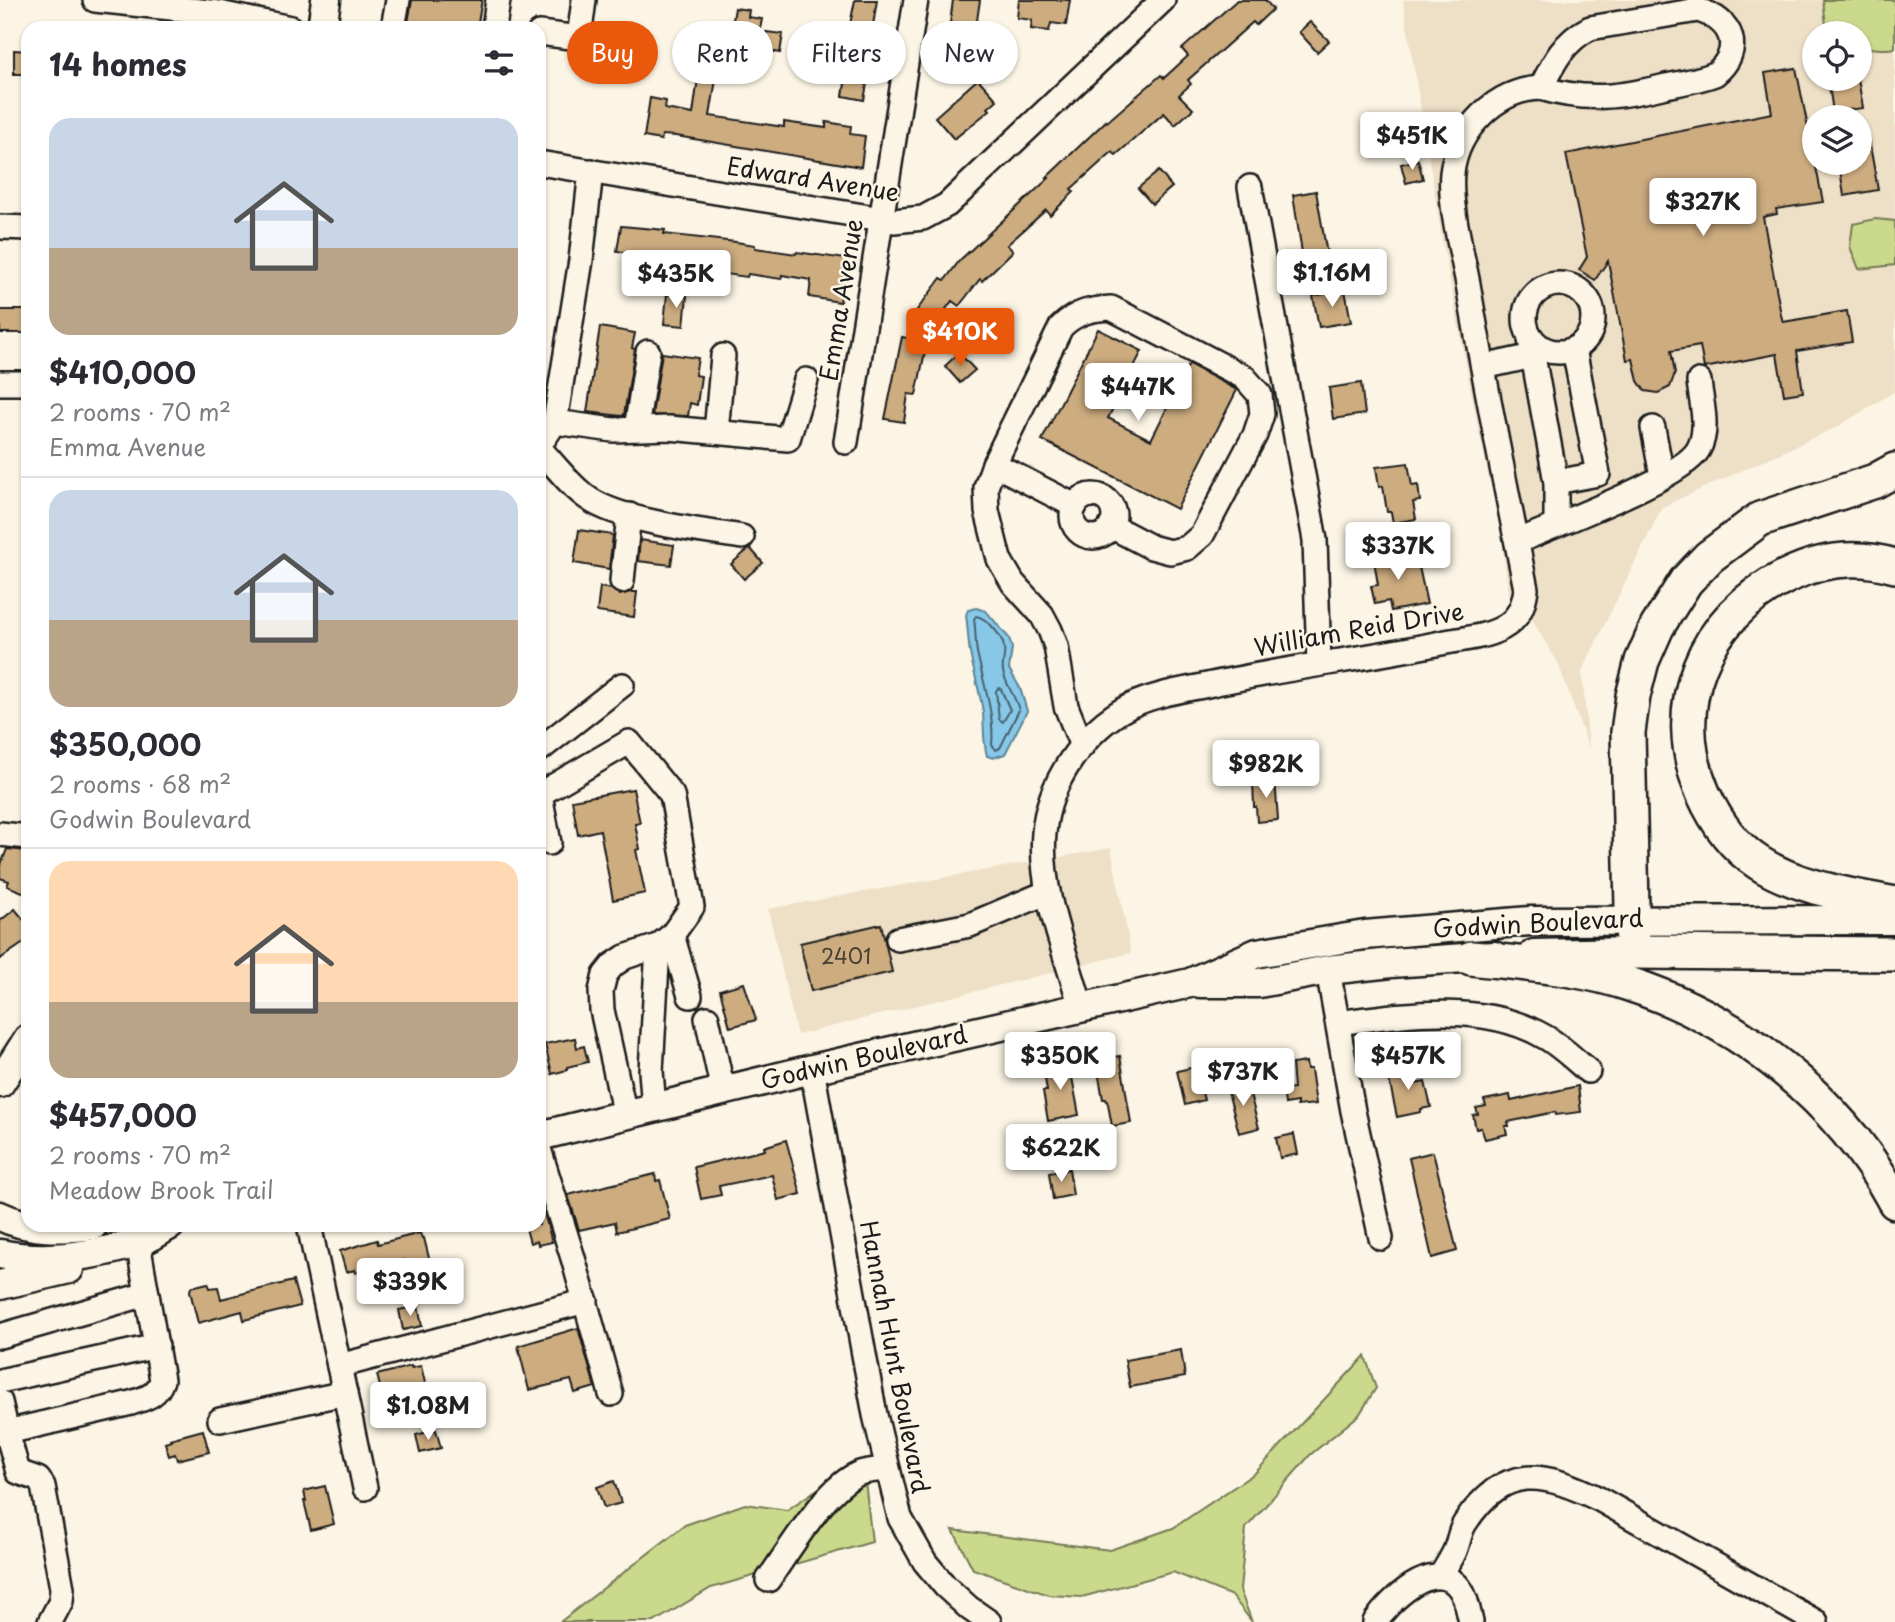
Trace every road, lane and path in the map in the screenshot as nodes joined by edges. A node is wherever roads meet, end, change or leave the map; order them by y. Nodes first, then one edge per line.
1 (97, 0) edge
2 (326, 0) edge
3 (398, 0) edge
4 (498, 0) edge
5 (584, 0) edge
6 (916, 0) edge
7 (1163, 0) edge
8 (228, 7) edge
9 (270, 21) edge
10 (323, 21) edge
11 (394, 21) edge
12 (495, 21) edge
13 (546, 34) edge
14 (1541, 88) junction
15 (546, 164) edge
16 (591, 171) junction
17 (1250, 187) dead end
18 (882, 218) junction
19 (0, 227) edge
20 (21, 228) edge
21 (1531, 345) junction
22 (1574, 349) junction
23 (648, 352) dead end
24 (723, 356) dead end
25 (1483, 368) junction
26 (806, 380) dead end
27 (1699, 381) dead end
28 (0, 383) edge
29 (21, 383) edge
30 (555, 422) junction
31 (1653, 428) dead end
32 (636, 429) junction
33 (716, 432) junction
34 (546, 436) edge
35 (846, 442) dead end
36 (546, 455) edge
37 (994, 464) junction
38 (1895, 470) edge
39 (1662, 476) junction
40 (1556, 482) junction
41 (629, 515) junction
42 (1556, 524) junction
43 (742, 537) dead end
44 (1517, 542) junction
45 (1895, 566) edge
46 (622, 581) dead end
47 (1319, 664) junction
48 (622, 685) dead end
49 (546, 745) edge
50 (1082, 746) junction
51 (546, 790) edge
52 (546, 827) edge
53 (0, 834) edge
54 (21, 836) edge
55 (549, 843) dead end
56 (1048, 892) junction
57 (1895, 904) edge
58 (1632, 919) junction
59 (1895, 920) edge
60 (898, 939) dead end
61 (665, 941) junction
62 (1633, 952) junction
63 (1895, 954) edge
64 (1471, 958) junction
65 (1328, 970) junction
66 (1190, 983) junction
67 (690, 996) dead end
68 (1080, 1008) junction
69 (707, 1018) dead end
70 (1338, 1023) junction
71 (21, 1050) edge
72 (812, 1069) junction
73 (1588, 1071) dead end
74 (0, 1082) edge
75 (723, 1091) junction
76 (654, 1108) junction
77 (625, 1115) junction
78 (546, 1134) edge
79 (546, 1172) edge
80 (1895, 1202) edge
81 (0, 1216) edge
82 (21, 1223) edge
83 (157, 1232) edge
84 (310, 1232) edge
85 (1381, 1238) dead end
86 (138, 1243) junction
87 (0, 1254) edge
88 (0, 1285) edge
89 (147, 1294) junction
90 (586, 1301) junction
91 (0, 1336) edge
92 (157, 1346) junction
93 (339, 1366) junction
94 (0, 1381) edge
95 (345, 1393) junction
96 (611, 1394) dead end
97 (0, 1402) edge
98 (219, 1420) dead end
99 (7, 1432) junction
100 (887, 1469) junction
101 (365, 1488) dead end
102 (1440, 1577) junction
103 (768, 1580) dead end
104 (1467, 1621) edge
105 (50, 1622) edge
106 (989, 1622) edge
107 (1375, 1622) edge
108 (1816, 1622) edge

1 - 8 street
2 - 10 main road
3 - 11 street
4 - 12 street
5 - 13 street
6 - 18 street, Emma Avenue
7 - 18 street, Edward Avenue
8 - 9 street
14 - 14 street, William Reid Drive
14 - 25 street, William Reid Drive
15 - 16 street, Edward Avenue
16 - 18 street, Edward Avenue
16 - 30 street
17 - 47 street
18 - 35 street, Emma Avenue
19 - 20 street
21 - 22 street
21 - 22 street
21 - 25 street
21 - 40 street
22 - 40 street
23 - 32 street
24 - 33 street
25 - 44 street, William Reid Drive
26 - 33 street
27 - 39 street
28 - 29 street
30 - 32 street
30 - 34 street
31 - 39 street
32 - 33 street
36 - 41 street
37 - 37 street
37 - 50 street
38 - 58 highway
39 - 42 street
40 - 42 street
41 - 43 street
41 - 46 street
42 - 44 street
44 - 47 street, William Reid Drive
45 - 57 highway
47 - 50 street, William Reid Drive
48 - 49 street
50 - 56 street, William Reid Drive
51 - 61 street
52 - 55 street
53 - 54 street
56 - 60 street
56 - 68 street, William Reid Drive
58 - 59 main road, Godwin Boulevard
58 - 62 highway
58 - 66 main road, Godwin Boulevard
61 - 67 street
61 - 76 street
61 - 77 street
62 - 63 highway, Godwin Boulevard
62 - 64 main road, Godwin Boulevard
64 - 65 main road, Godwin Boulevard
64 - 80 highway
65 - 66 main road, Godwin Boulevard
65 - 70 street
66 - 68 main road, Godwin Boulevard
68 - 72 main road, Godwin Boulevard
69 - 75 street
70 - 73 street
70 - 85 street
71 - 74 main road
72 - 75 main road, Godwin Boulevard
72 - 100 street, Hannah Hunt Boulevard
75 - 76 main road, Godwin Boulevard
76 - 77 main road, Godwin Boulevard
77 - 78 main road, Godwin Boulevard
79 - 90 street
81 - 82 main road
83 - 86 main road
84 - 93 street
86 - 87 main road
86 - 88 main road
86 - 89 street
89 - 91 street
89 - 92 street
90 - 93 street
90 - 96 street
92 - 94 street
92 - 99 street
93 - 95 street
95 - 98 street
95 - 101 street
97 - 99 street
99 - 105 street
100 - 103 street
100 - 106 street, Hannah Hunt Boulevard
102 - 104 street
102 - 107 street
102 - 108 street

